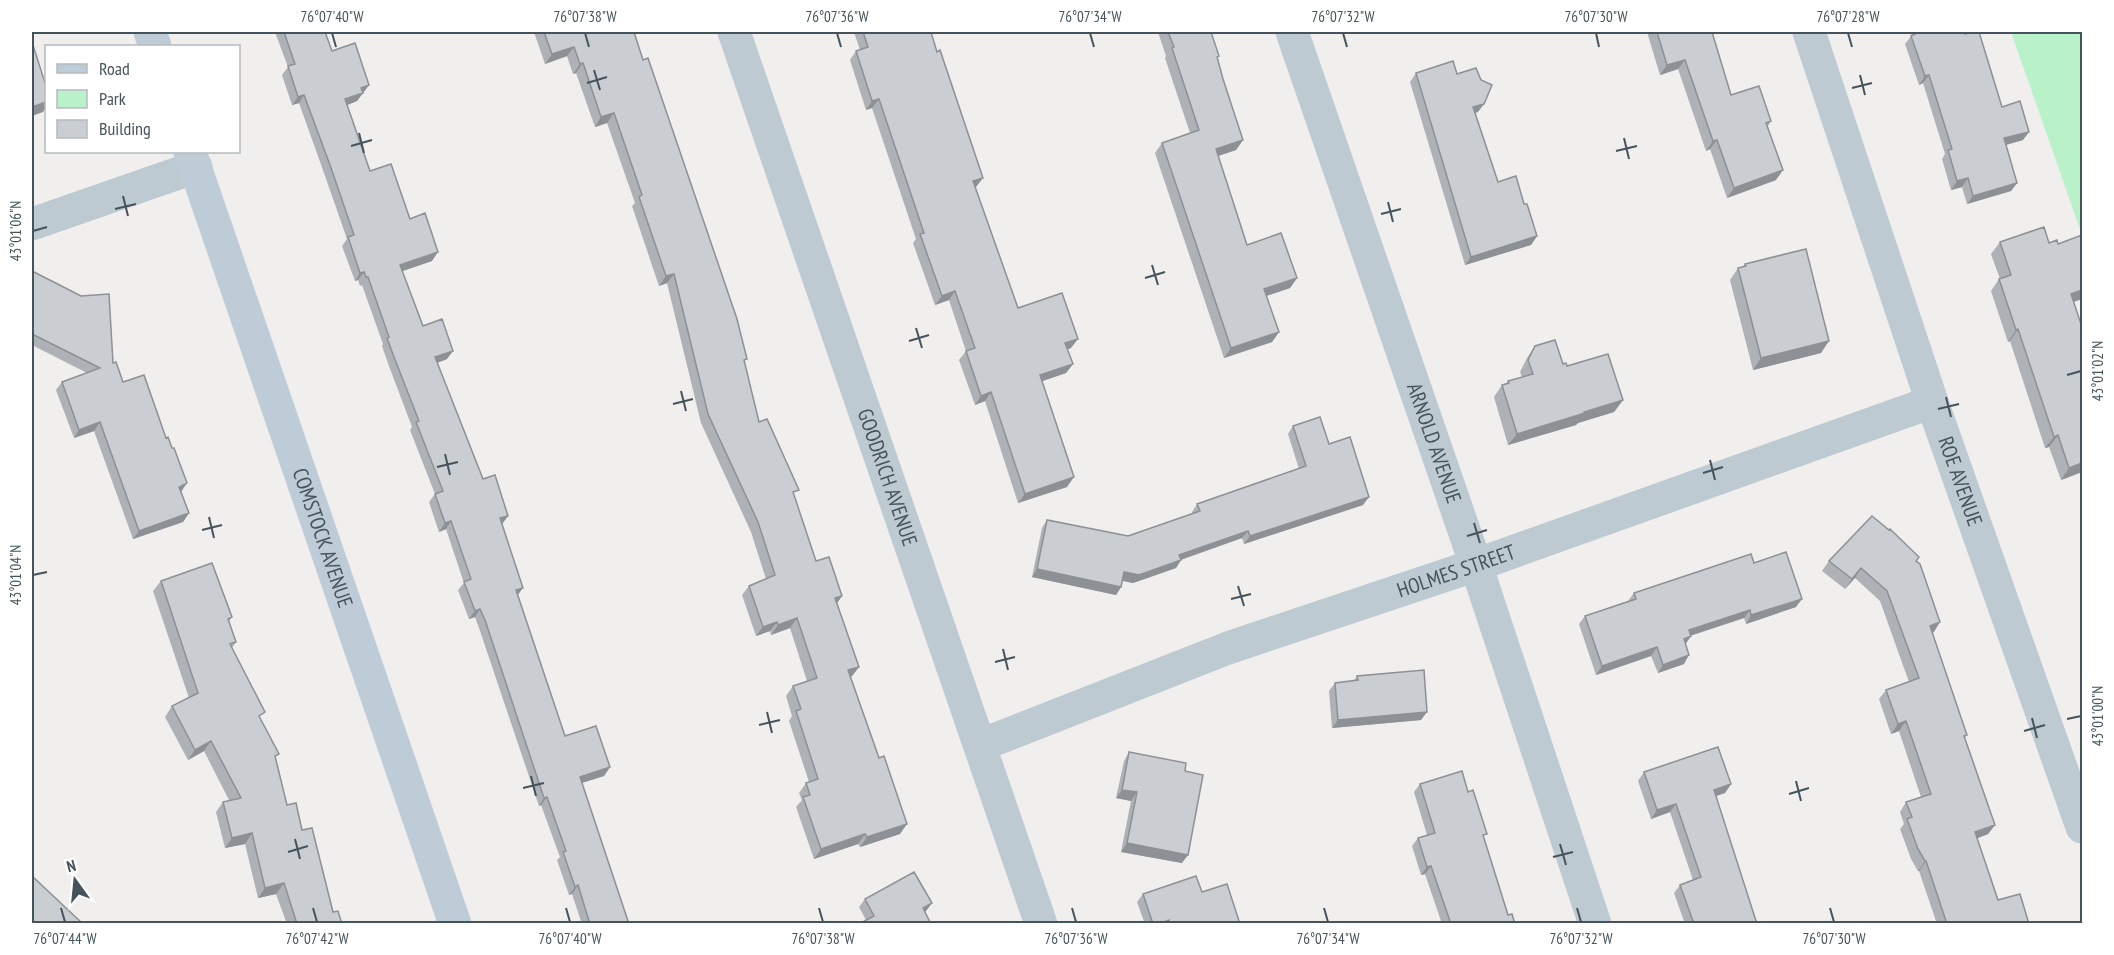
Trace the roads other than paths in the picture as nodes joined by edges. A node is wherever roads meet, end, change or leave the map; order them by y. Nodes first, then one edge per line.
1 (734, 32) edge
2 (1292, 32) edge
3 (1809, 32) edge
4 (193, 159) edge
5 (32, 224) edge
6 (1932, 402) junction
7 (1476, 565) junction
8 (981, 746) junction
9 (2082, 827) edge
10 (455, 924) edge
11 (1041, 924) edge
12 (1595, 924) edge

1 - 8 street, GOODRICH AVENUE
2 - 7 street, ARNOLD AVENUE
3 - 6 street, ROE AVENUE
4 - 5 street
4 - 10 street, COMSTOCK AVENUE
6 - 7 street, HOLMES STREET
6 - 9 street, ROE AVENUE
7 - 8 street, HOLMES STREET
7 - 12 street, ARNOLD AVENUE
8 - 11 street, GOODRICH AVENUE

